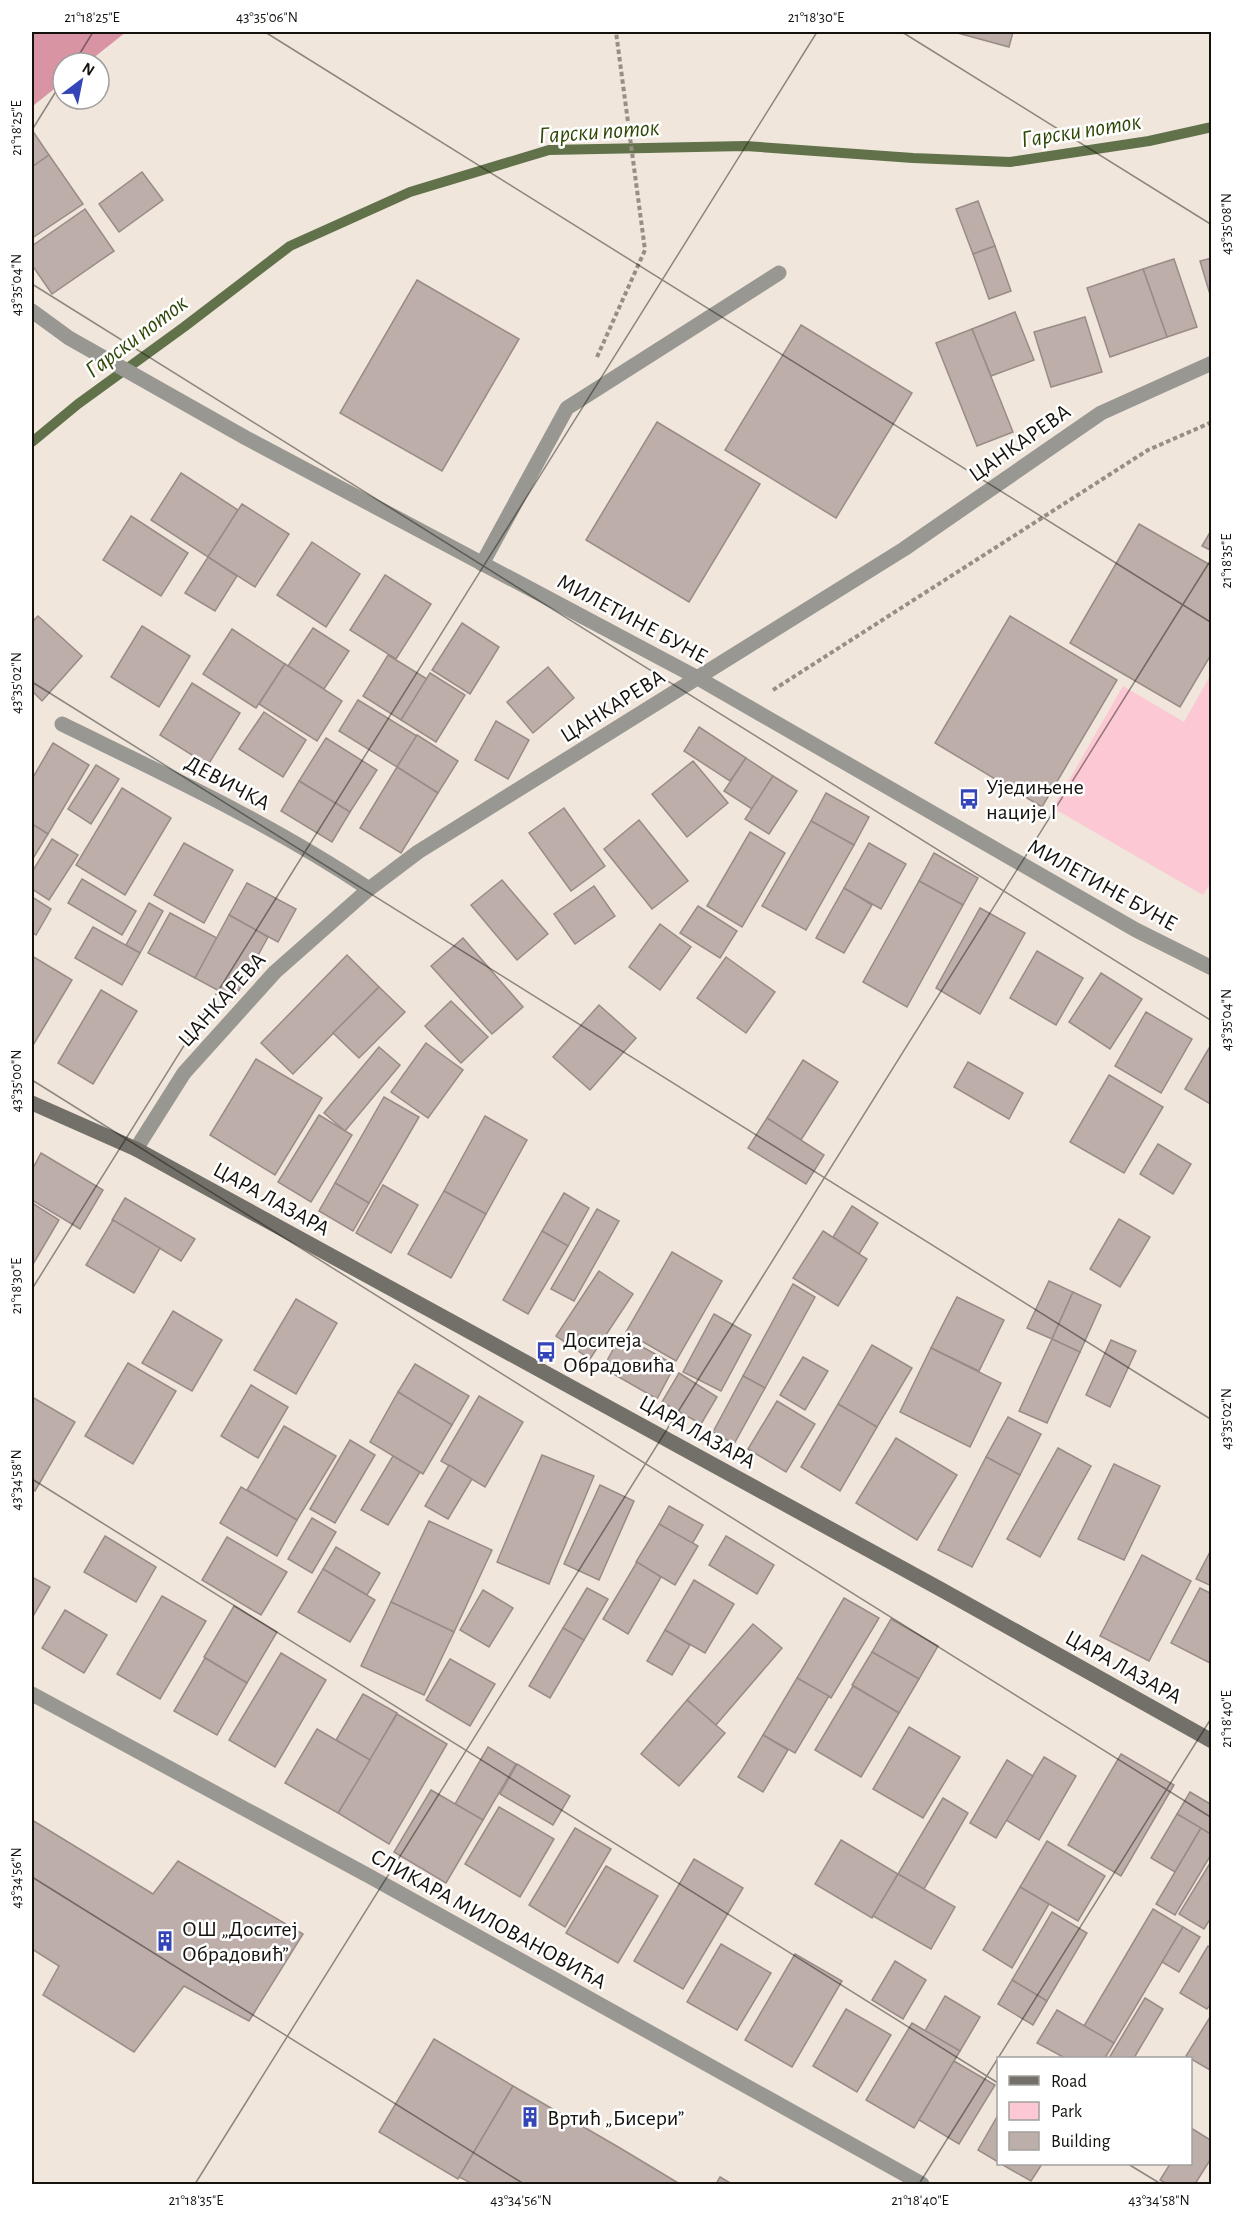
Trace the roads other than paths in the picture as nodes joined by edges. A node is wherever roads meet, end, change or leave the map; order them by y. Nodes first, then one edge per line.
1 (778, 273) dead end
2 (32, 311) edge
3 (1212, 363) edge
4 (482, 564) junction
5 (698, 678) junction
6 (62, 724) dead end
7 (369, 889) junction
8 (1211, 966) edge
9 (32, 1103) edge
10 (136, 1149) junction
11 (32, 1694) edge
12 (1212, 1740) edge
13 (922, 2184) edge

1 - 4 street
2 - 4 street, МИЛЕТИНЕ БУНЕ
3 - 5 street, ЦАНКАРЕВА
4 - 5 street, МИЛЕТИНЕ БУНЕ
5 - 7 street, ЦАНКАРЕВА
5 - 8 street, МИЛЕТИНЕ БУНЕ
6 - 7 street, ДЕВИЧКА
7 - 10 street, ЦАНКАРЕВА
9 - 10 main road, ЦАРА ЛАЗАРА
10 - 12 main road, ЦАРА ЛАЗАРА
11 - 13 street, СЛИКАРА МИЛОВАНОВИЋА

